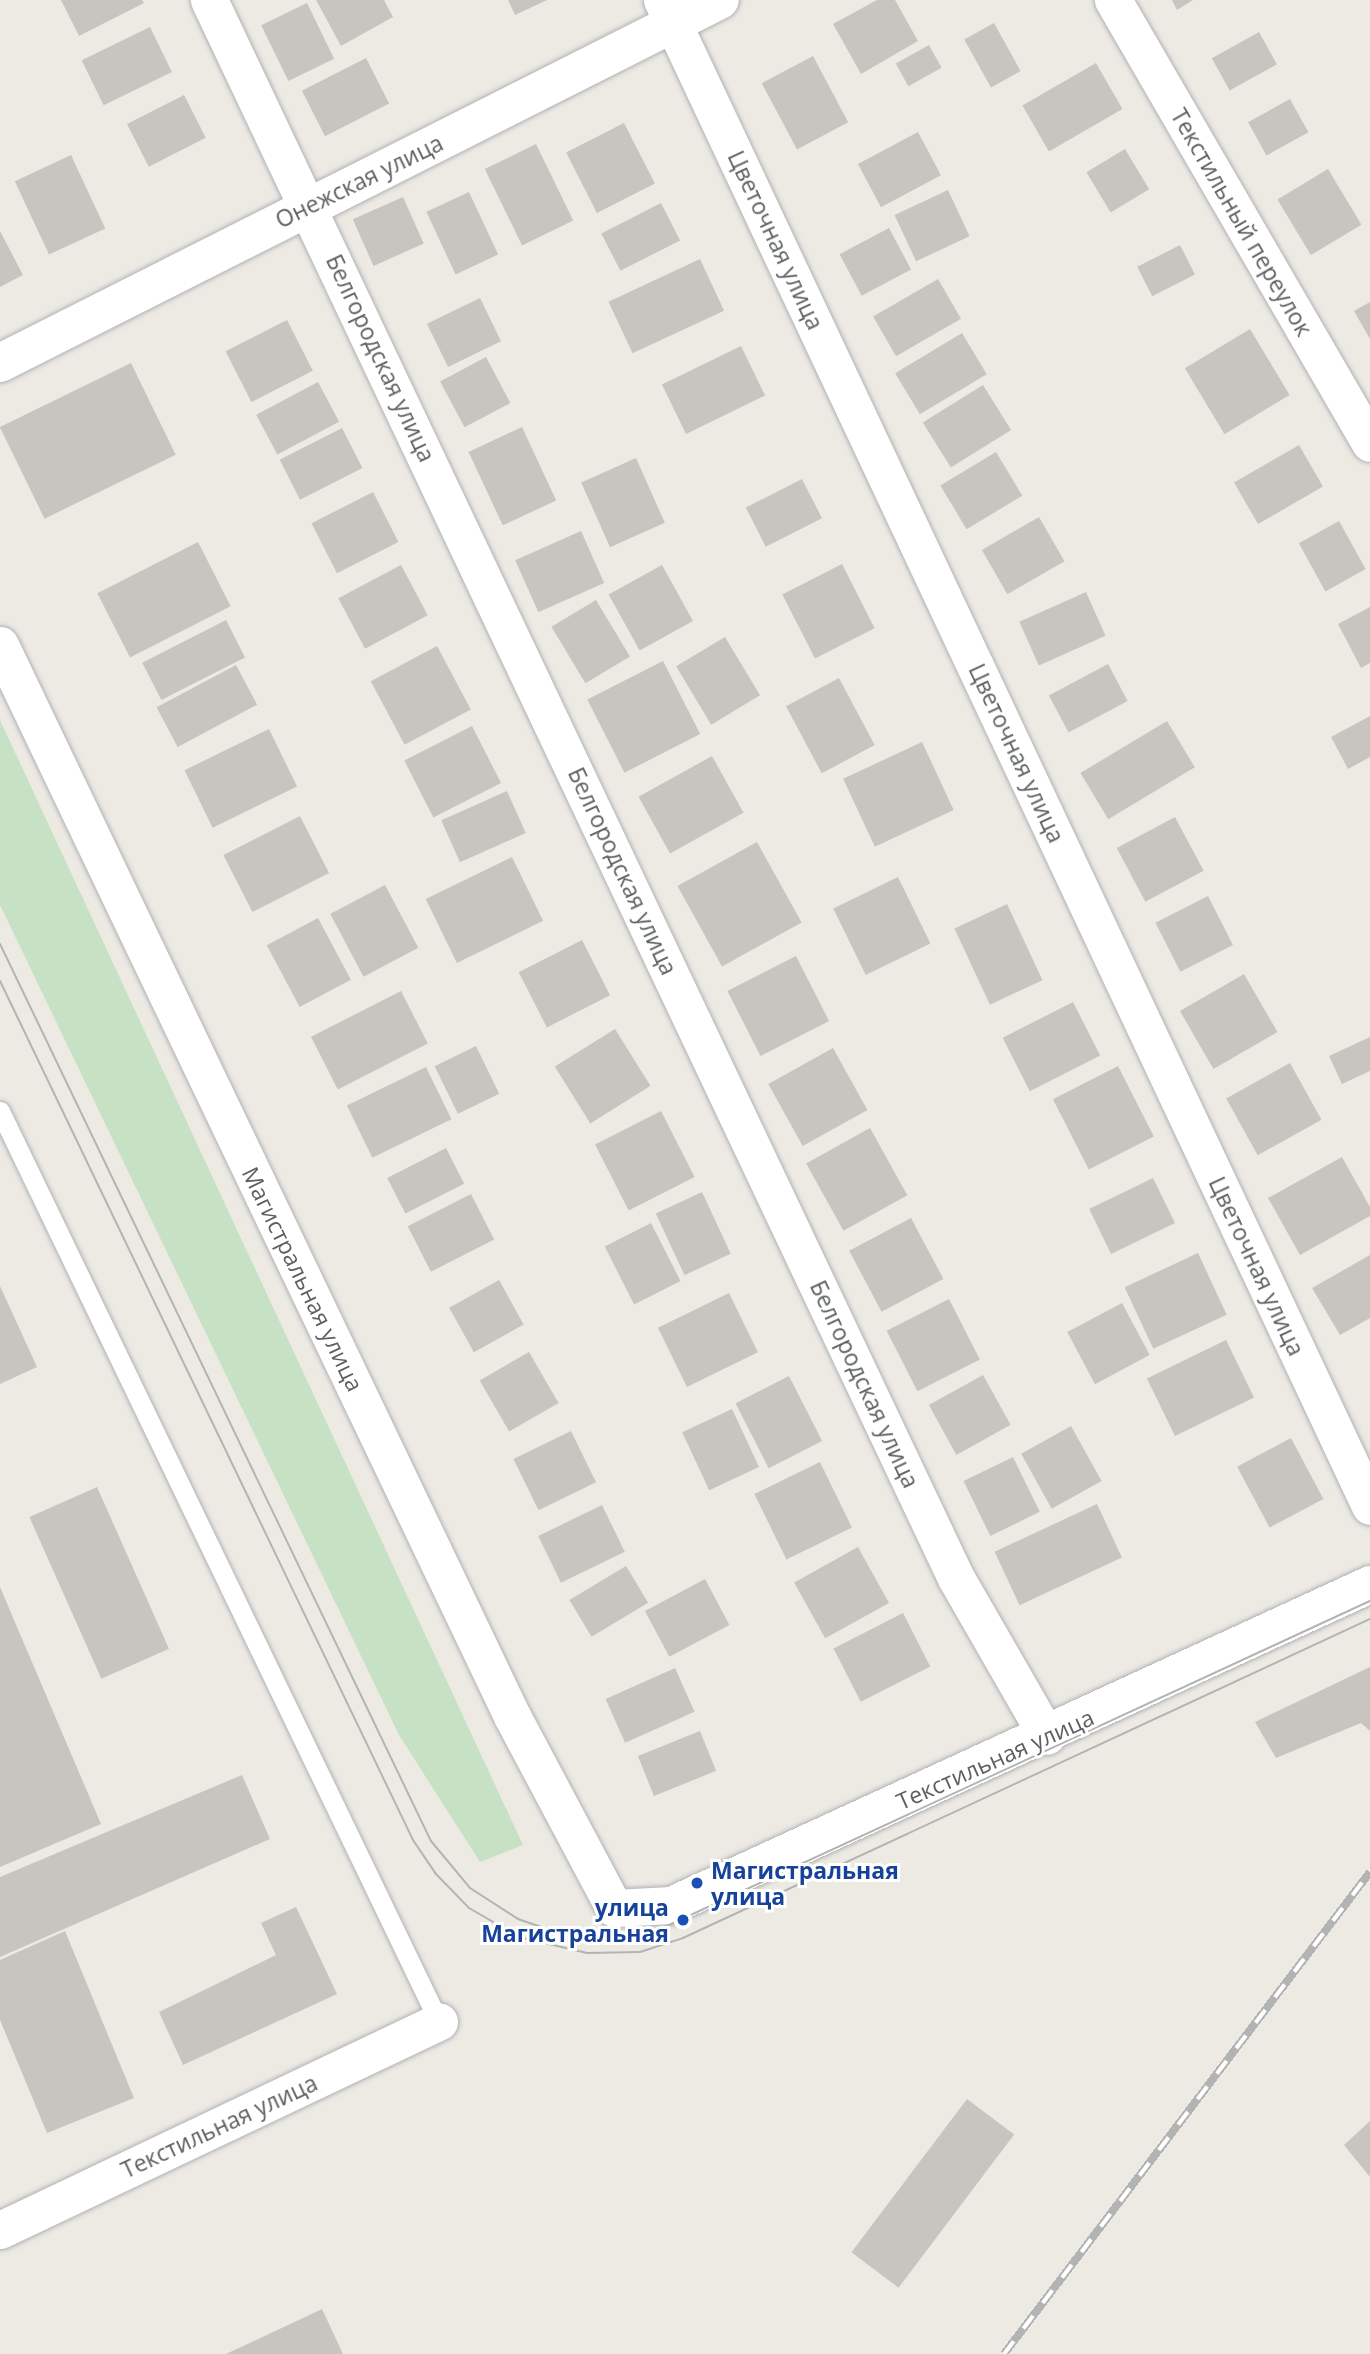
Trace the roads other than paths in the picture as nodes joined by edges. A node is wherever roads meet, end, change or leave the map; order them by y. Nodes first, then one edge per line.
1 (209, 0) edge
2 (719, 0) edge
3 (1114, 0) edge
4 (669, 13) edge
5 (309, 205) junction
6 (0, 363) edge
7 (1370, 443) edge
8 (0, 645) edge
9 (0, 1111) edge
10 (1370, 1506) edge
11 (1370, 1584) edge
12 (1046, 1736) junction
13 (614, 1908) joint
14 (439, 2021) joint
15 (0, 2230) edge

1 - 5 street, Белгородская улица
2 - 4 street, Онежская улица
3 - 7 street, Текстильный переулок
4 - 5 street, Онежская улица
4 - 10 street, Цветочная улица
5 - 6 street, Онежская улица
5 - 12 street, Белгородская улица
8 - 13 street, Магистральная улица
9 - 14 lane
11 - 12 street, Текстильная улица
12 - 13 street, Текстильная улица
14 - 15 street, Текстильная улица

